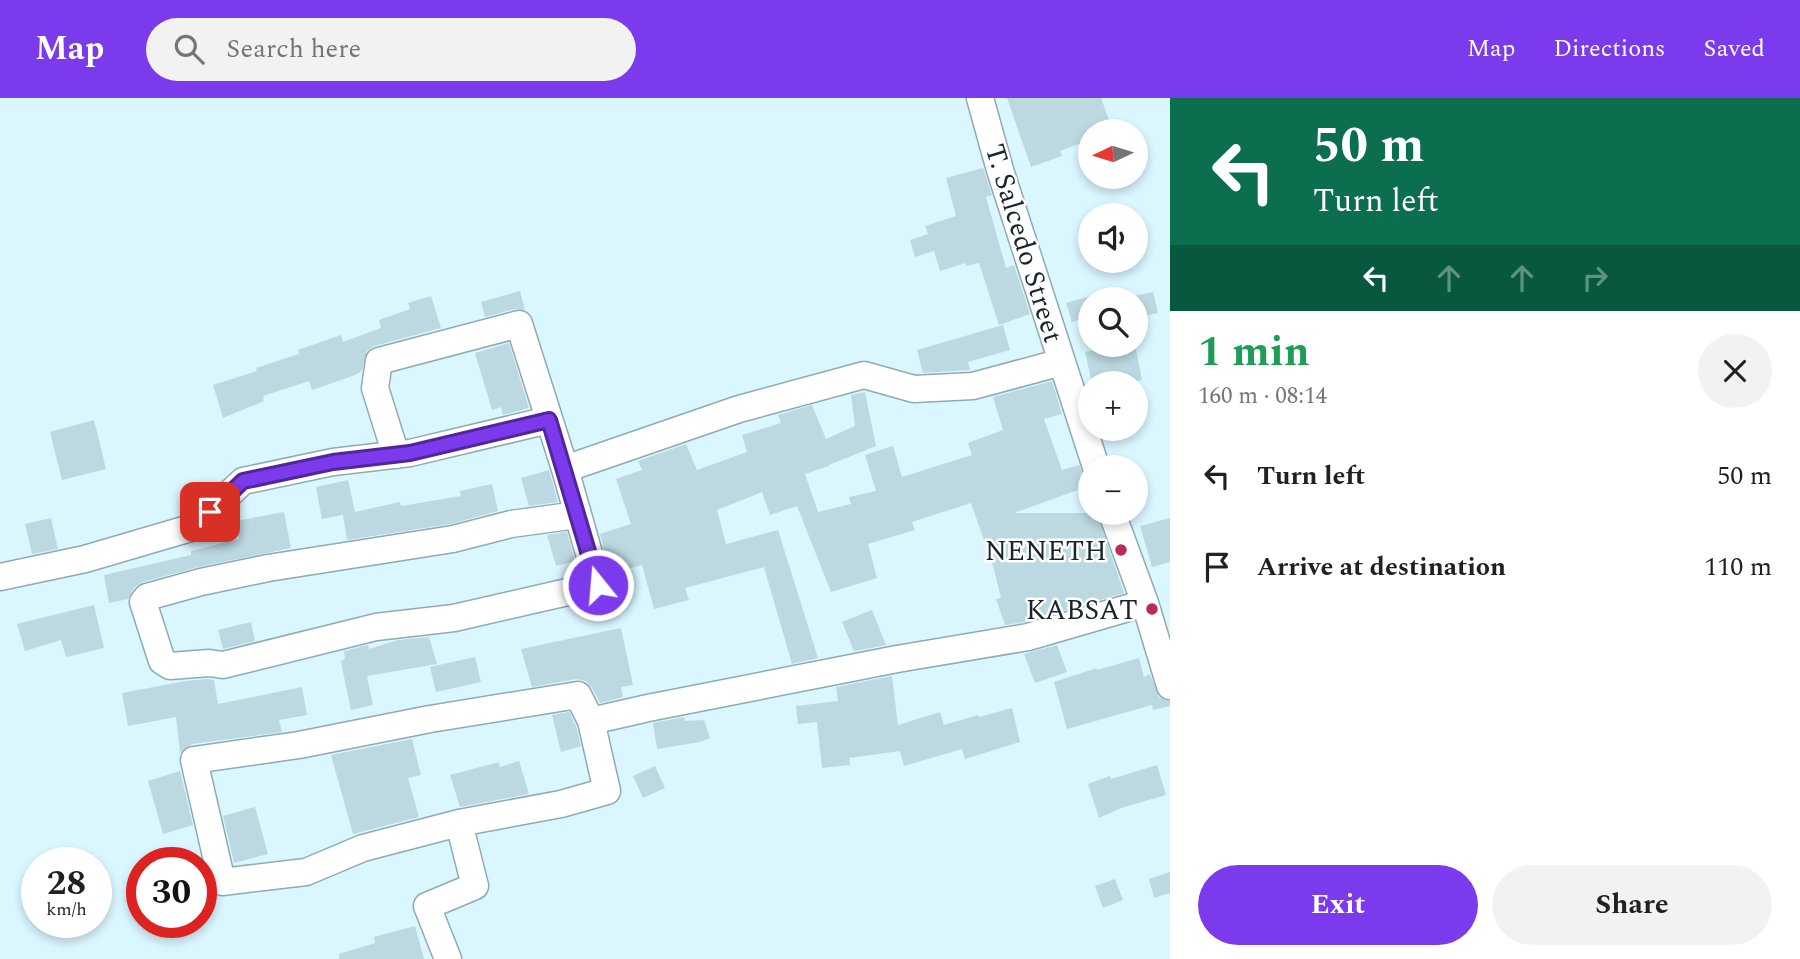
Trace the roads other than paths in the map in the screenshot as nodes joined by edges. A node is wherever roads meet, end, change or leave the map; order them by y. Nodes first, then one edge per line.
1 (980, 98) edge
2 (1062, 362) junction
3 (549, 420) junction
4 (396, 455) junction
5 (1093, 455) edge
6 (565, 469) junction
7 (577, 516) junction
8 (1116, 525) edge
9 (0, 577) edge
10 (1144, 603) junction
11 (1170, 687) edge
12 (591, 721) junction
13 (458, 823) junction
14 (448, 959) edge

1 - 2 street, T. Salcedo Street
2 - 5 street, T. Salcedo Street
2 - 6 street
3 - 4 street
3 - 4 street
3 - 6 street
4 - 9 street
6 - 7 street
7 - 7 street
8 - 10 street
10 - 11 street
10 - 12 street
12 - 13 street
12 - 13 street
13 - 14 street

